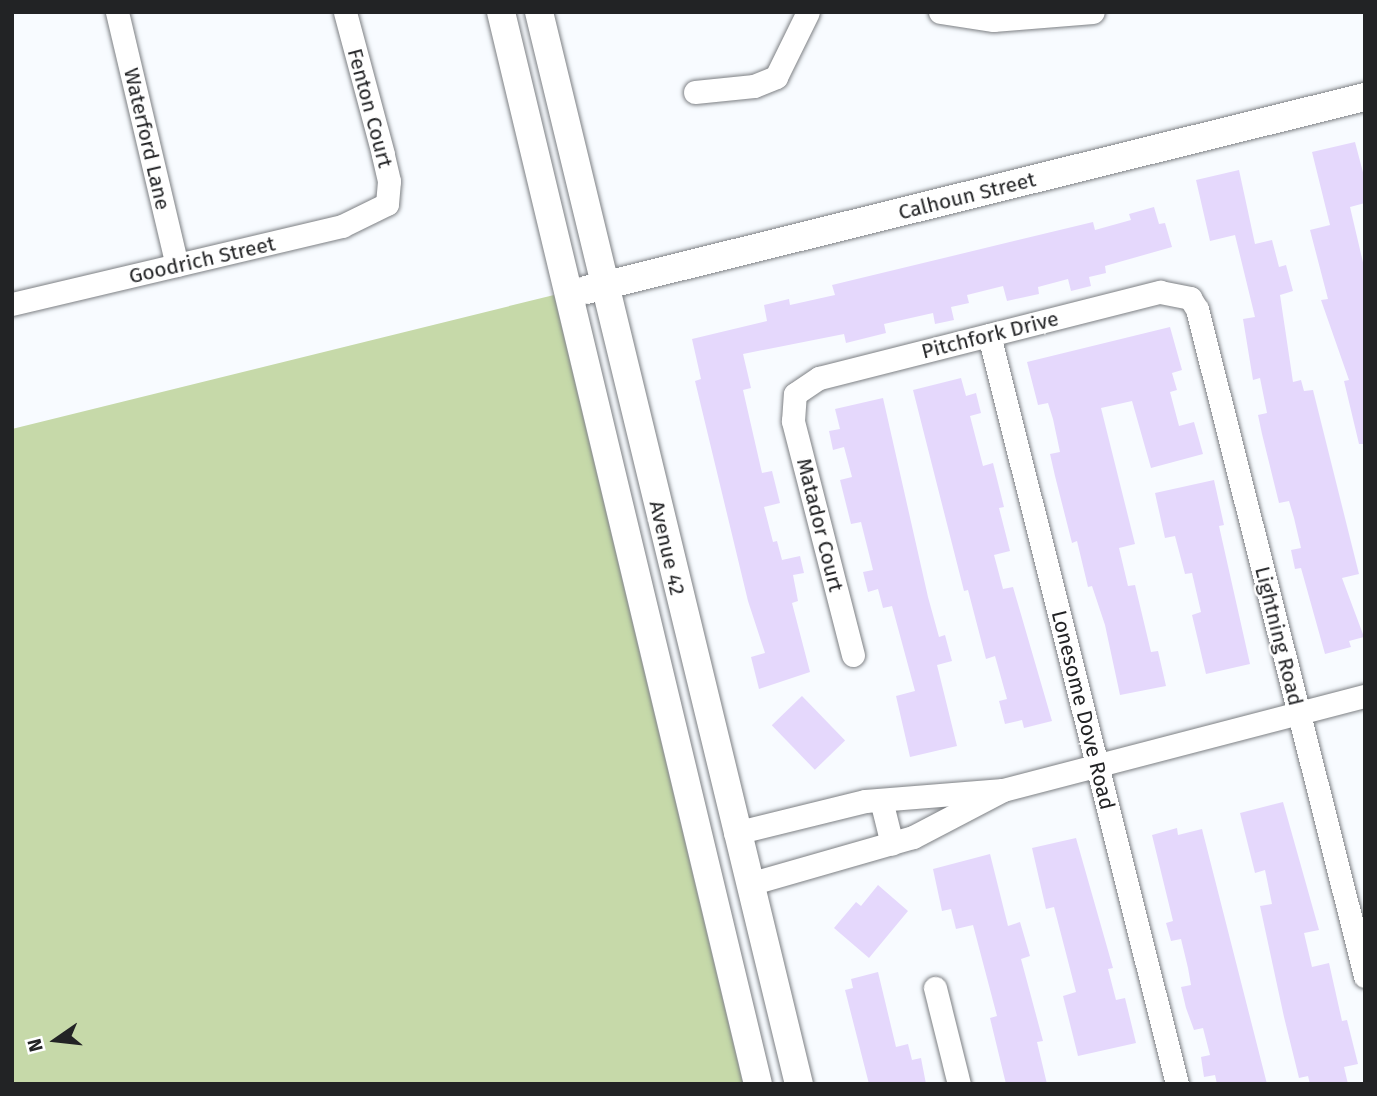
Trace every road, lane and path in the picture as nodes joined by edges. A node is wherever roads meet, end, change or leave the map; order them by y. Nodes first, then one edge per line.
1 (117, 12) edge
2 (345, 12) edge
3 (501, 12) edge
4 (539, 12) edge
5 (808, 12) edge
6 (940, 12) edge
7 (1093, 12) edge
8 (695, 93) dead end
9 (1365, 97) edge
10 (387, 204) joint
11 (177, 265) junction
12 (605, 286) junction
13 (569, 294) junction
14 (1190, 298) joint
15 (12, 304) edge
16 (989, 335) junction
17 (795, 394) joint
18 (853, 655) dead end
19 (664, 689) junction
20 (1365, 696) edge
21 (1298, 713) junction
22 (1096, 764) junction
23 (1003, 790) junction
24 (881, 800) junction
25 (735, 833) junction
26 (892, 844) junction
27 (749, 884) junction
28 (1365, 976) edge
29 (935, 988) dead end
30 (758, 1084) edge
31 (799, 1084) edge
32 (960, 1084) edge
33 (1177, 1084) edge

1 - 11 street, Waterford Lane
2 - 10 street, Fenton Court
3 - 13 street, Avenue 42
4 - 12 street, Avenue 42
5 - 8 street
6 - 7 street
9 - 12 street, Calhoun Street
10 - 11 street, Goodrich Street
11 - 15 street, Goodrich Street
12 - 13 street, Calhoun Street
12 - 25 street, Avenue 42
13 - 19 street, Avenue 42
14 - 16 street, Pitchfork Drive
14 - 21 street, Lightning Road
16 - 17 street, Pitchfork Drive
16 - 22 street, Lonesome Dove Road
17 - 18 street, Matador Court
19 - 27 street
19 - 30 street, Avenue 42
20 - 21 street
21 - 22 street
21 - 28 street, Lightning Road
22 - 23 street
22 - 33 street, Lonesome Dove Road
23 - 24 street
23 - 26 street
24 - 25 street
24 - 26 street
25 - 27 street, Avenue 42
26 - 27 street
27 - 31 street, Avenue 42
29 - 32 street

